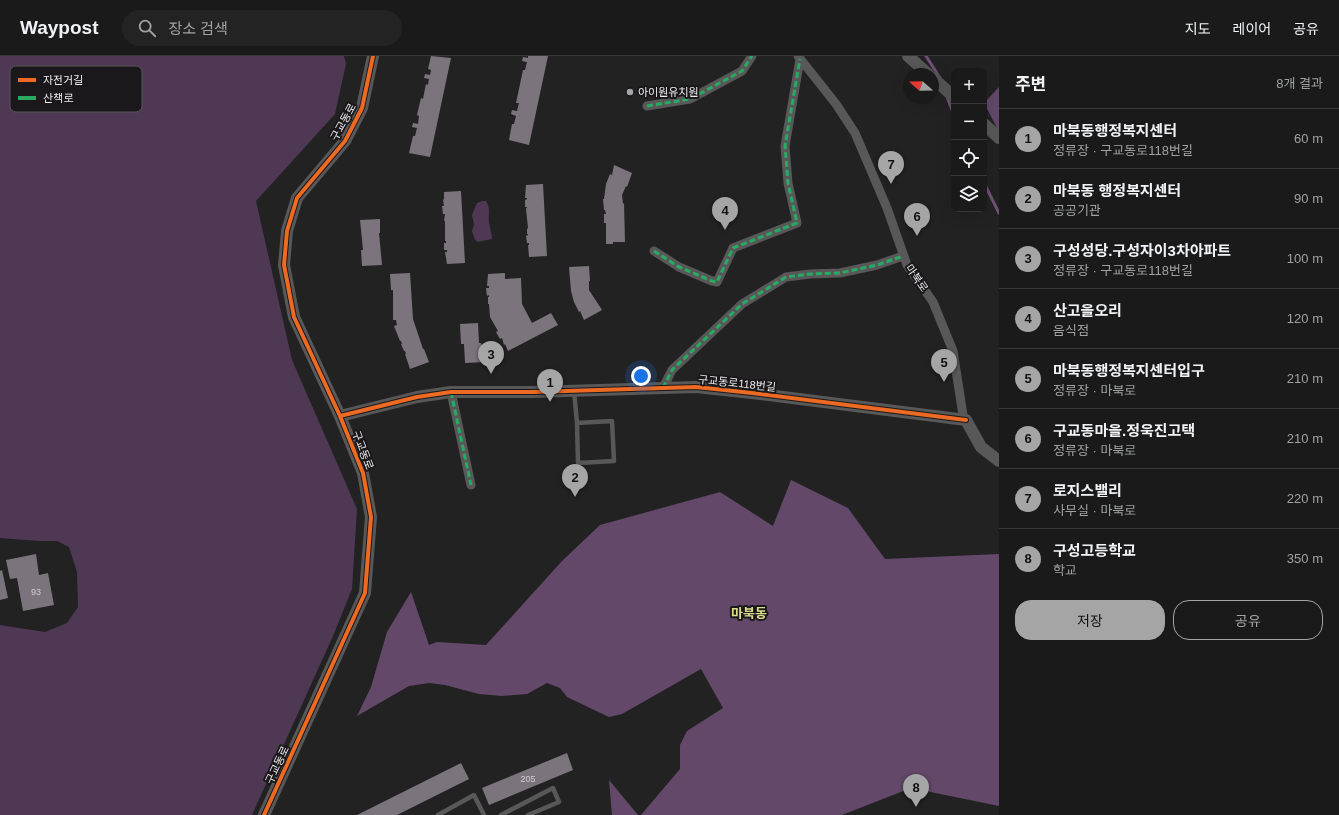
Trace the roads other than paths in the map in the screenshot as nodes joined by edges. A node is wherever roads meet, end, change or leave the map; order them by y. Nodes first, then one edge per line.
1 (373, 56) edge
2 (752, 56) edge
3 (908, 56) edge
4 (799, 57) edge
5 (921, 68) edge
6 (939, 83) edge
7 (951, 94) edge
8 (647, 106) dead end
9 (987, 127) edge
10 (999, 138) edge
11 (654, 251) dead end
12 (903, 256) junction
13 (663, 388) junction
14 (574, 391) junction
15 (451, 392) junction
16 (340, 416) junction
17 (966, 420) junction
18 (577, 423) junction
19 (999, 461) edge
20 (471, 485) dead end
21 (264, 815) edge
22 (438, 815) edge
23 (484, 815) edge
24 (501, 815) edge
25 (528, 815) edge

1 - 16 street, 구교동로
2 - 8 street
3 - 5 street
4 - 11 street
4 - 12 street, 마북로
6 - 7 street
9 - 10 street
12 - 13 street
12 - 17 street, 마북로
13 - 14 street, 구교동로118번길
13 - 17 street, 구교동로118번길
14 - 15 street, 구교동로118번길
14 - 18 lane
15 - 16 street, 구교동로118번길
15 - 20 street
16 - 21 street, 구교동로
17 - 19 street, 마북로
18 - 18 lane
22 - 23 lane
24 - 25 lane

